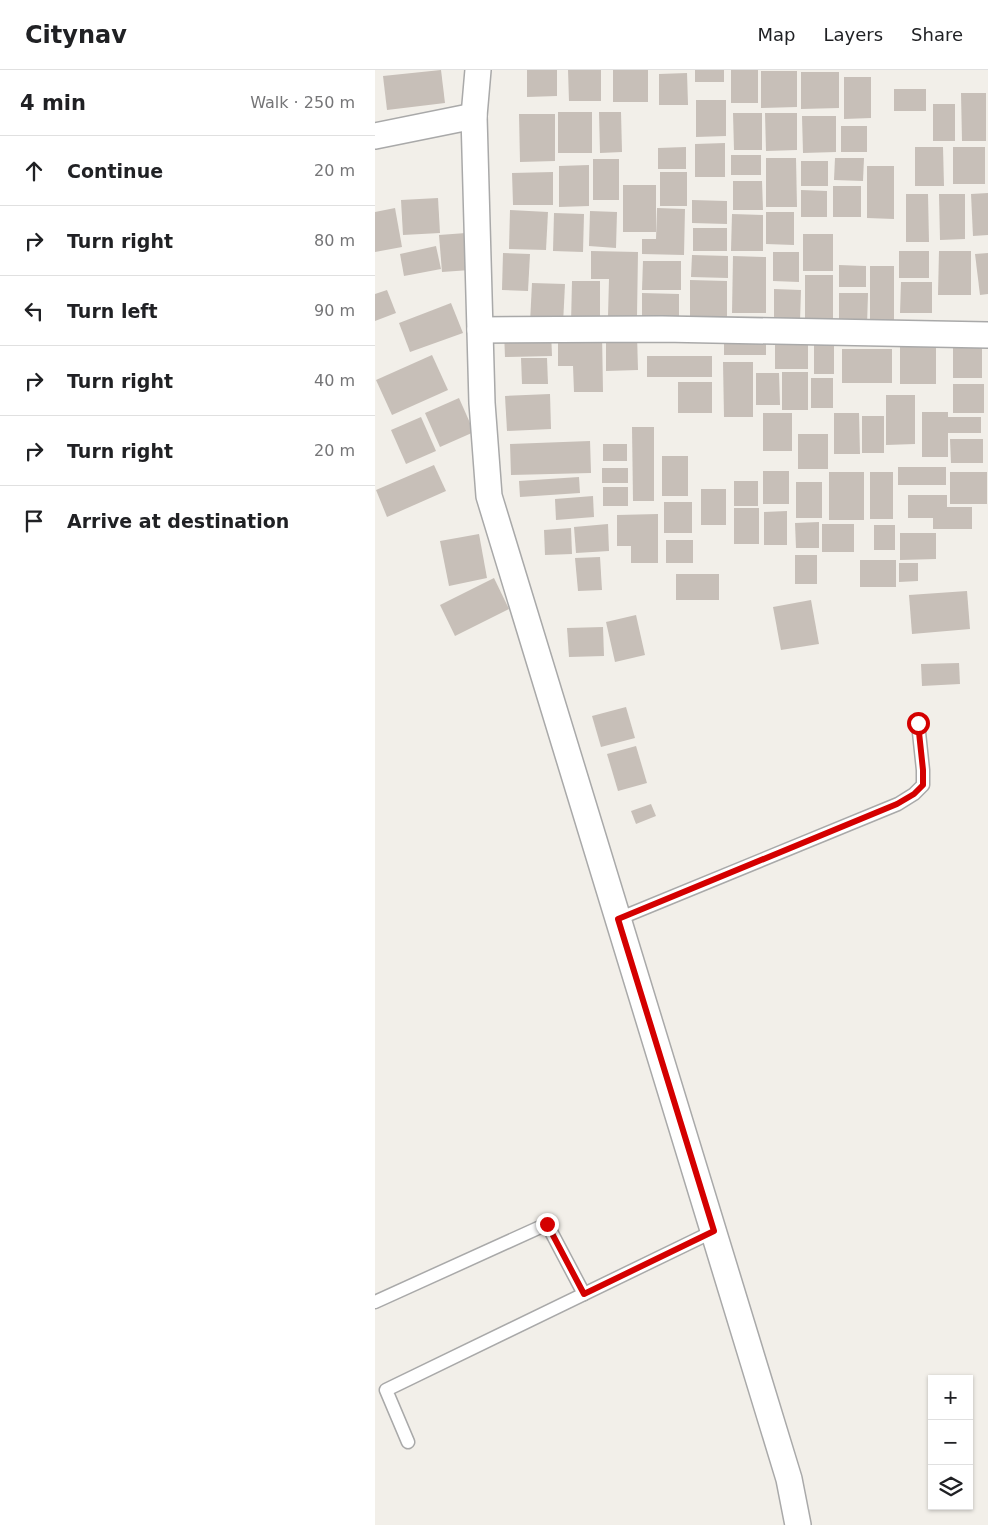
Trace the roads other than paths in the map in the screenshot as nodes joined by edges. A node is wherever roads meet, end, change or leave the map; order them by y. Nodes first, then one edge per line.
1 (478, 70) edge
2 (474, 116) junction
3 (375, 136) edge
4 (480, 330) junction
5 (988, 335) edge
6 (918, 723) dead end
7 (618, 919) junction
8 (714, 1231) junction
9 (584, 1294) junction
10 (375, 1302) edge
11 (408, 1442) dead end
12 (798, 1525) edge

1 - 2 street
2 - 3 street
2 - 4 street
4 - 5 street
4 - 7 street
6 - 7 lane
7 - 8 street
8 - 9 lane
8 - 12 street
9 - 10 lane
9 - 11 lane

